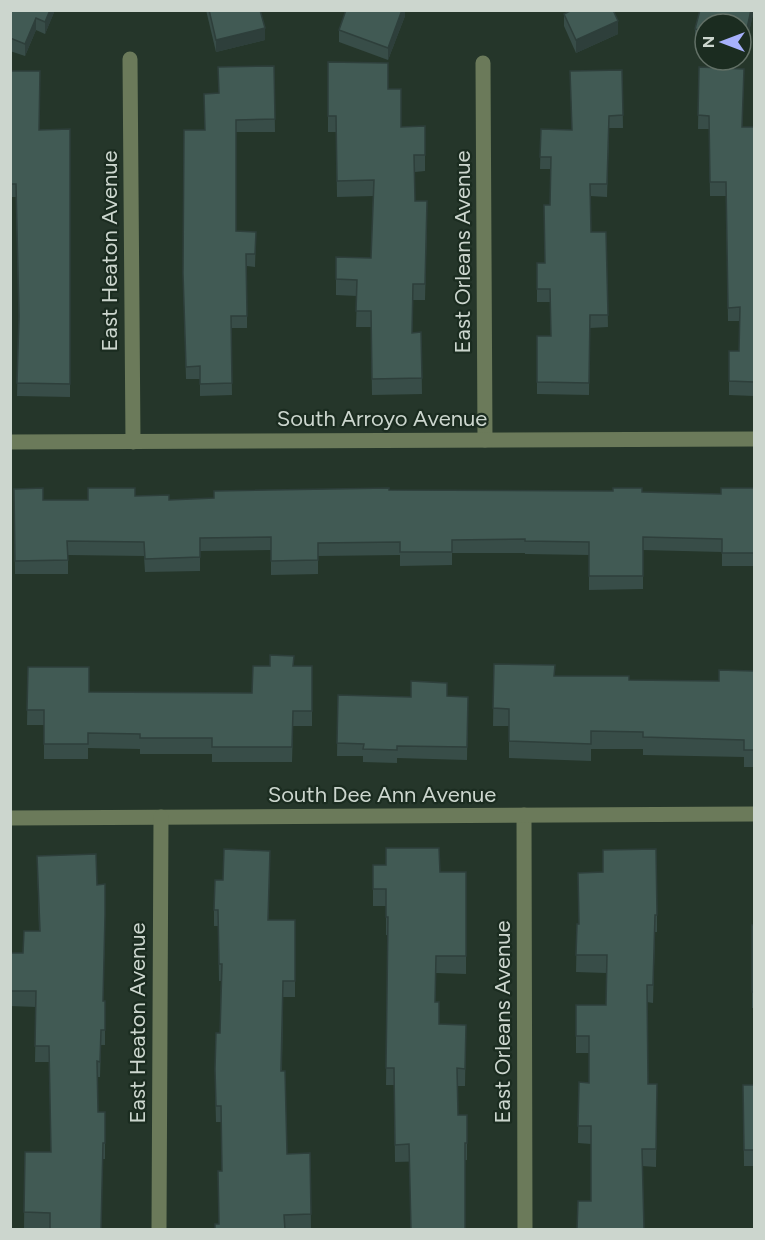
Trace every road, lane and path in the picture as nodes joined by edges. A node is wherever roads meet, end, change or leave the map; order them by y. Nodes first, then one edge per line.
1 (130, 59) dead end
2 (483, 63) dead end
3 (754, 438) edge
4 (485, 440) junction
5 (10, 442) edge
6 (133, 442) junction
7 (754, 814) edge
8 (524, 815) junction
9 (161, 817) junction
10 (10, 818) edge
11 (159, 1230) edge
12 (525, 1230) edge

1 - 6 street, East Heaton Avenue
2 - 4 street, East Orleans Avenue
3 - 4 street, South Arroyo Avenue
4 - 6 street, South Arroyo Avenue
5 - 6 street, South Arroyo Avenue
7 - 8 street, South Dee Ann Avenue
8 - 9 street, South Dee Ann Avenue
8 - 12 street, East Orleans Avenue
9 - 10 street, South Dee Ann Avenue
9 - 11 street, East Heaton Avenue

